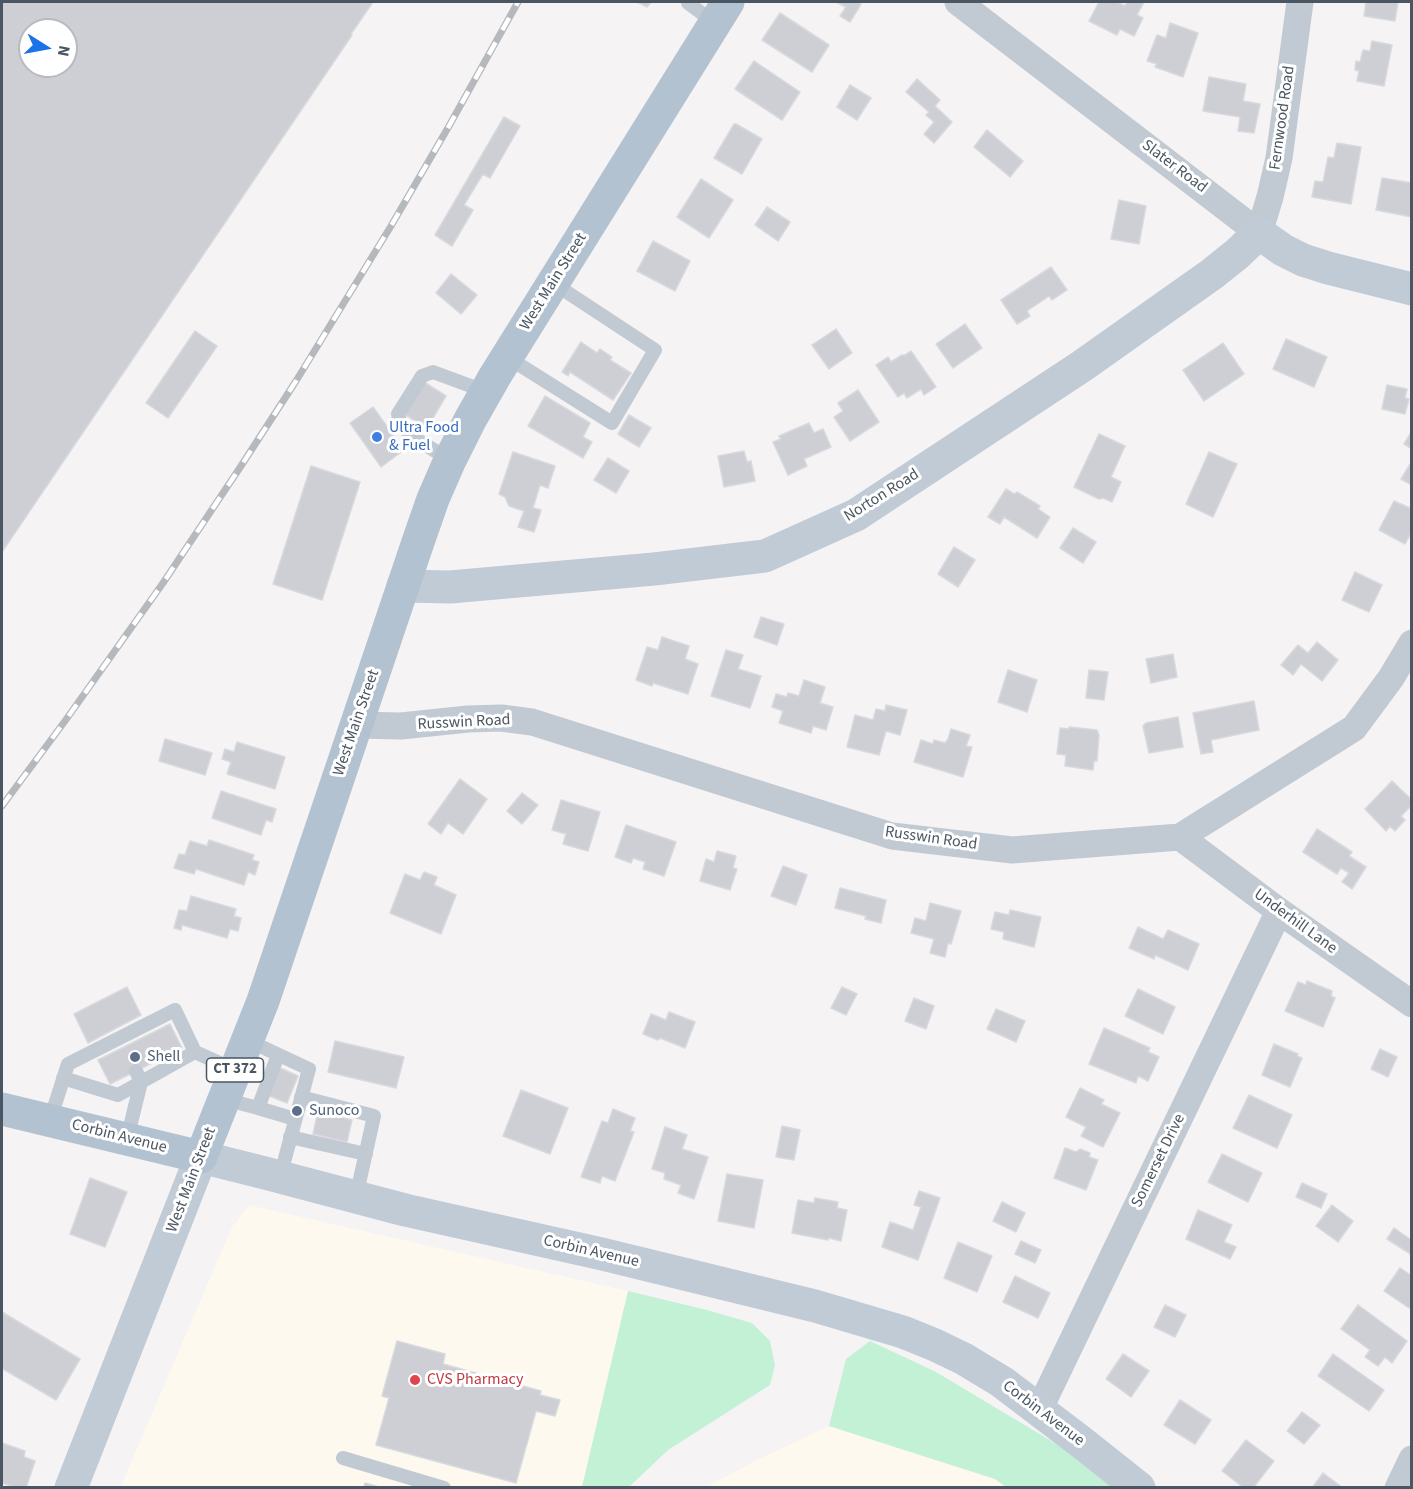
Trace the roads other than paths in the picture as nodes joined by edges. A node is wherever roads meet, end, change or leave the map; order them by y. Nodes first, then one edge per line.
1 (688, 2) edge
2 (958, 2) edge
3 (1299, 2) edge
4 (722, 12) edge
5 (1259, 232) junction
6 (554, 284) junction
7 (1412, 289) edge
8 (507, 357) junction
9 (486, 392) junction
10 (450, 460) junction
11 (403, 586) junction
12 (1412, 643) edge
13 (1401, 673) edge
14 (356, 725) junction
15 (1180, 837) junction
16 (1279, 911) junction
17 (1412, 1004) edge
18 (247, 1040) junction
19 (195, 1052) junction
20 (278, 1055) junction
21 (138, 1077) junction
22 (63, 1078) junction
23 (229, 1084) junction
24 (301, 1098) junction
25 (258, 1108) junction
26 (2, 1109) edge
27 (295, 1119) junction
28 (50, 1120) junction
29 (290, 1137) junction
30 (127, 1139) junction
31 (366, 1154) junction
32 (201, 1157) junction
33 (280, 1177) junction
34 (356, 1197) junction
35 (1039, 1410) junction
36 (343, 1458) dead end
37 (1412, 1459) edge
38 (71, 1488) edge
39 (444, 1488) edge
40 (1139, 1488) edge
41 (1398, 1488) edge

1 - 4 lane
2 - 5 street, Slater Road
3 - 5 street, Fernwood Road
4 - 6 main road, West Main Street / CT 372
5 - 7 main road, Slater Road
5 - 11 main road, Norton Road
6 - 8 main road, West Main Street / CT 372
6 - 8 lane
8 - 9 main road, West Main Street / CT 372
9 - 10 main road, West Main Street / CT 372
9 - 10 lane
10 - 11 main road, West Main Street / CT 372
11 - 14 main road, West Main Street / CT 372
12 - 13 street, Russwin Road
13 - 15 street, Russwin Road
14 - 15 street, Russwin Road
14 - 18 main road, West Main Street / CT 372
15 - 16 street, Underhill Lane
16 - 17 street, Underhill Lane
16 - 35 street, Somerset Drive
18 - 20 lane
18 - 23 main road, West Main Street / CT 372
19 - 21 lane
19 - 22 lane
19 - 23 lane
20 - 24 lane
20 - 25 lane
21 - 22 lane
21 - 30 lane
22 - 28 lane
23 - 25 lane
23 - 32 main road, West Main Street / CT 372
24 - 27 lane
24 - 31 lane
25 - 27 lane
26 - 28 main road, Corbin Avenue
27 - 29 lane
28 - 30 main road, Corbin Avenue
29 - 31 lane
29 - 33 lane
30 - 32 main road, Corbin Avenue
31 - 34 lane
32 - 33 main road, Corbin Avenue
32 - 38 main road, West Main Street
33 - 34 main road, Corbin Avenue
34 - 35 main road, Corbin Avenue
35 - 40 main road, Corbin Avenue
36 - 39 lane
37 - 41 street

